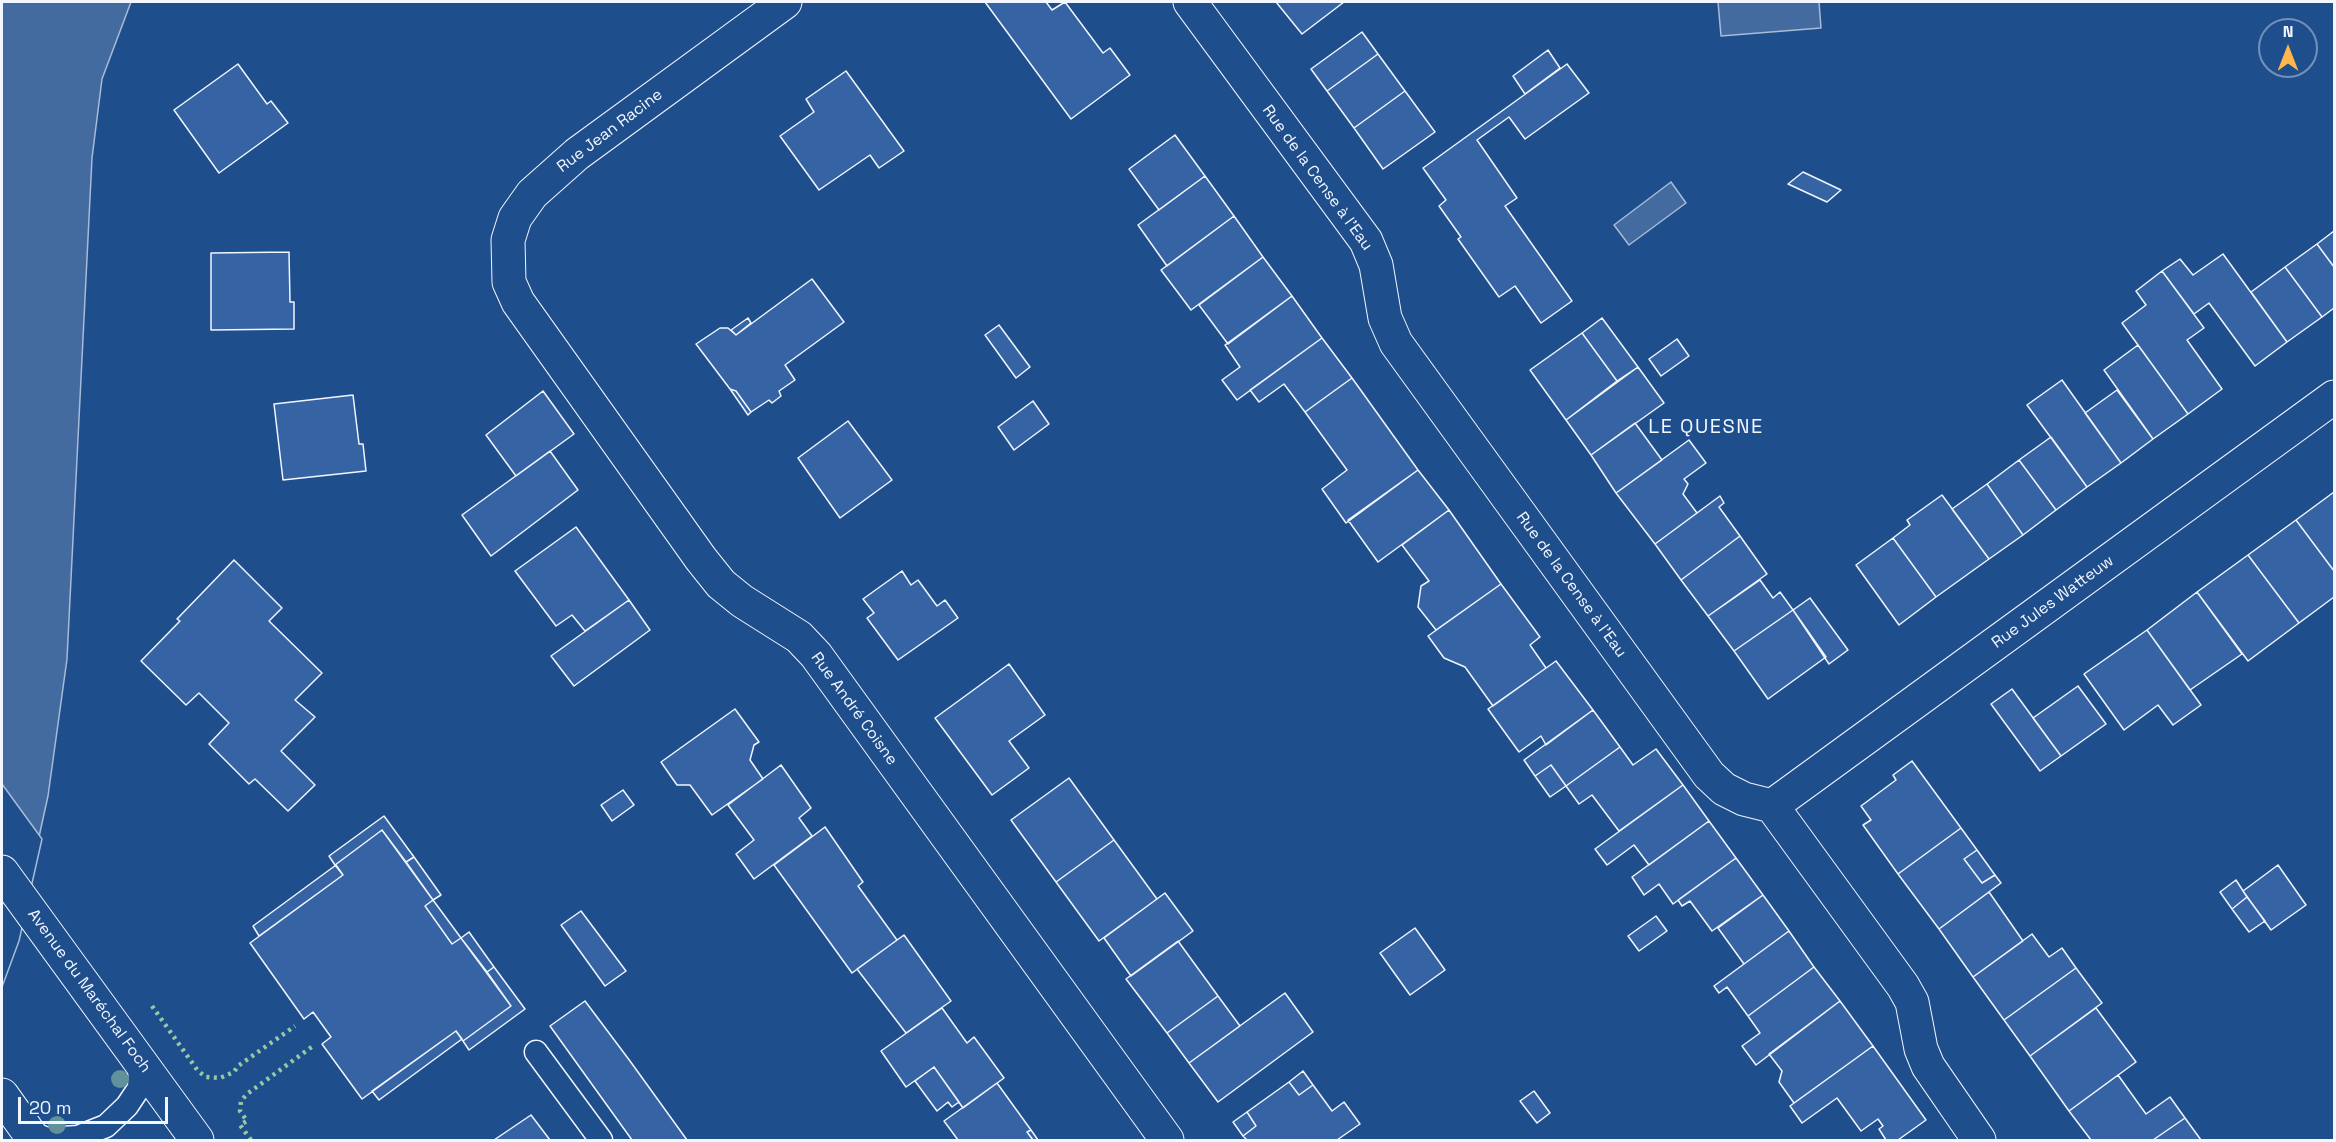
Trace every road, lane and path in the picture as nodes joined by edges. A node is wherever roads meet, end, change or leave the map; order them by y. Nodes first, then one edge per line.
1 (785, 2) edge
2 (1190, 2) edge
3 (518, 302) joint
4 (2334, 398) edge
5 (1772, 806) junction
6 (2, 872) edge
7 (536, 1052) dead end
8 (140, 1062) junction
9 (19, 1119) edge
10 (197, 1140) edge
11 (601, 1140) edge
12 (1167, 1140) edge
13 (1979, 1140) edge

1 - 3 street, Rue Jean Racine
2 - 5 street, Rue de la Cense à l'Eau
3 - 12 street, Rue André Coisne
4 - 5 street, Rue Jules Watteuw
5 - 13 street
6 - 8 street, Avenue du Maréchal Foch
7 - 11 lane
8 - 9 lane
8 - 10 street, Avenue du Maréchal Foch

